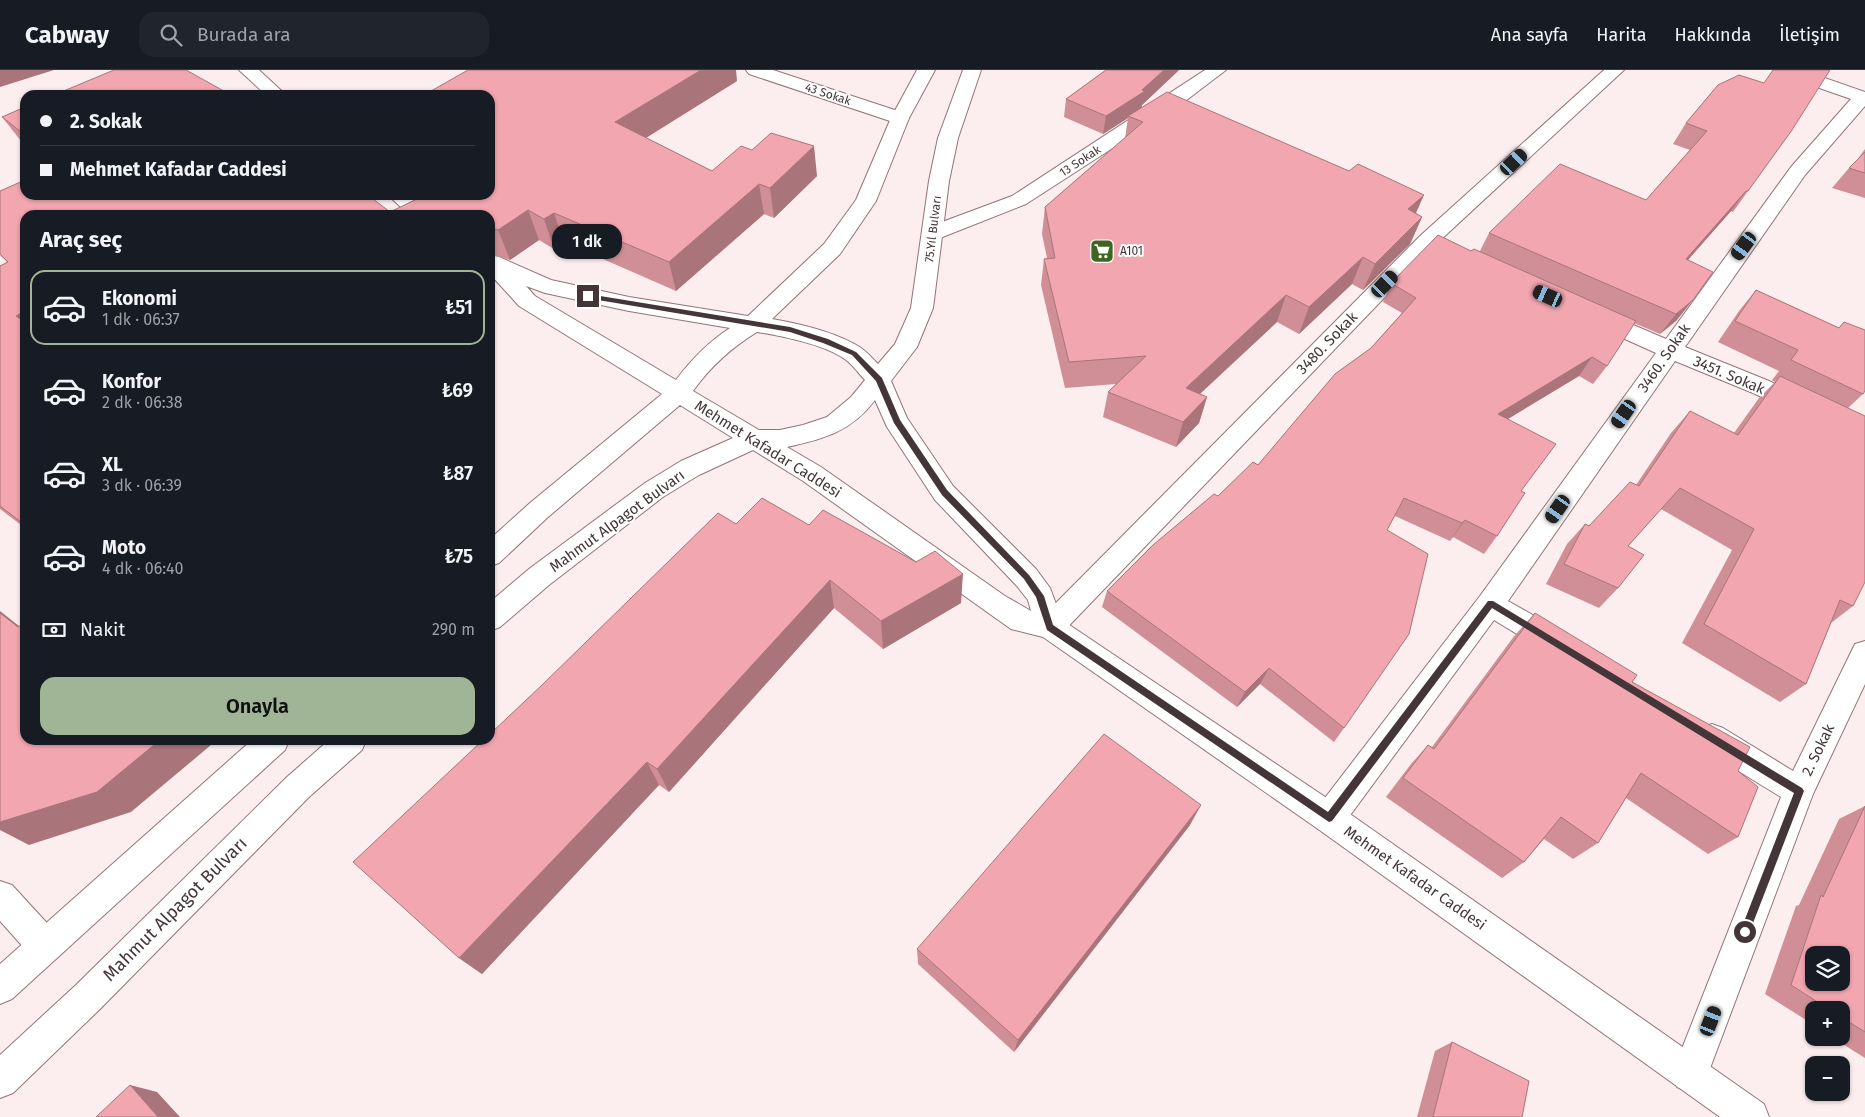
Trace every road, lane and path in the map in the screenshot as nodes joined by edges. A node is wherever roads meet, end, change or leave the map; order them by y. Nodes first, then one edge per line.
1 (248, 70) edge
2 (755, 70) edge
3 (926, 70) edge
4 (972, 70) edge
5 (1217, 70) edge
6 (1615, 70) edge
7 (1786, 70) edge
8 (271, 90) edge
9 (1864, 98) edge
10 (900, 118) junction
11 (404, 200) edge
12 (416, 210) edge
13 (933, 233) junction
14 (495, 263) edge
15 (495, 267) edge
16 (1580, 310) edge
17 (753, 324) junction
18 (1669, 350) junction
19 (879, 380) junction
20 (679, 393) junction
21 (1865, 438) edge
22 (754, 439) junction
23 (495, 550) edge
24 (1490, 604) junction
25 (495, 616) edge
26 (1050, 628) junction
27 (1865, 653) edge
28 (1582, 659) edge
29 (1691, 725) edge
30 (268, 745) edge
31 (346, 745) edge
32 (1799, 791) junction
33 (1329, 818) junction
34 (0, 897) edge
35 (45, 946) junction
36 (0, 987) edge
37 (1690, 1074) junction
38 (0, 1080) edge
39 (1751, 1117) edge

1 - 8 main road
2 - 10 main road, 43 Sokak
3 - 10 main road
4 - 13 main road, 75.Yıl Bulvarı
5 - 13 main road, 13 Sokak
6 - 26 main road, 3480. Sokak
7 - 9 main road
9 - 18 main road, 3460. Sokak
10 - 17 main road
11 - 12 main road
13 - 19 main road, 75.Yıl Bulvarı
14 - 17 main road, Mehmet Kafadar Caddesi
15 - 20 main road, Mehmet Kafadar Caddesi
16 - 18 main road, 3451. Sokak
17 - 19 main road, Mehmet Kafadar Caddesi
17 - 20 main road
18 - 21 main road, 3451. Sokak
18 - 24 main road, 3460. Sokak
19 - 22 main road, 75.Yıl Bulvarı
19 - 26 main road, Mehmet Kafadar Caddesi
20 - 22 main road, Mehmet Kafadar Caddesi
20 - 23 main road
22 - 25 main road, Mahmut Alpagot Bulvarı
22 - 26 main road, Mehmet Kafadar Caddesi
24 - 28 main road
24 - 33 main road, 3460. Sokak
26 - 33 main road, Mehmet Kafadar Caddesi
27 - 32 main road, 2. Sokak
29 - 32 main road
30 - 35 main road
31 - 38 main road, Mahmut Alpagot Bulvarı
32 - 37 main road, 2. Sokak
33 - 37 main road, Mehmet Kafadar Caddesi
34 - 35 main road
35 - 36 main road
37 - 39 main road, Mehmet Kafadar Caddesi

